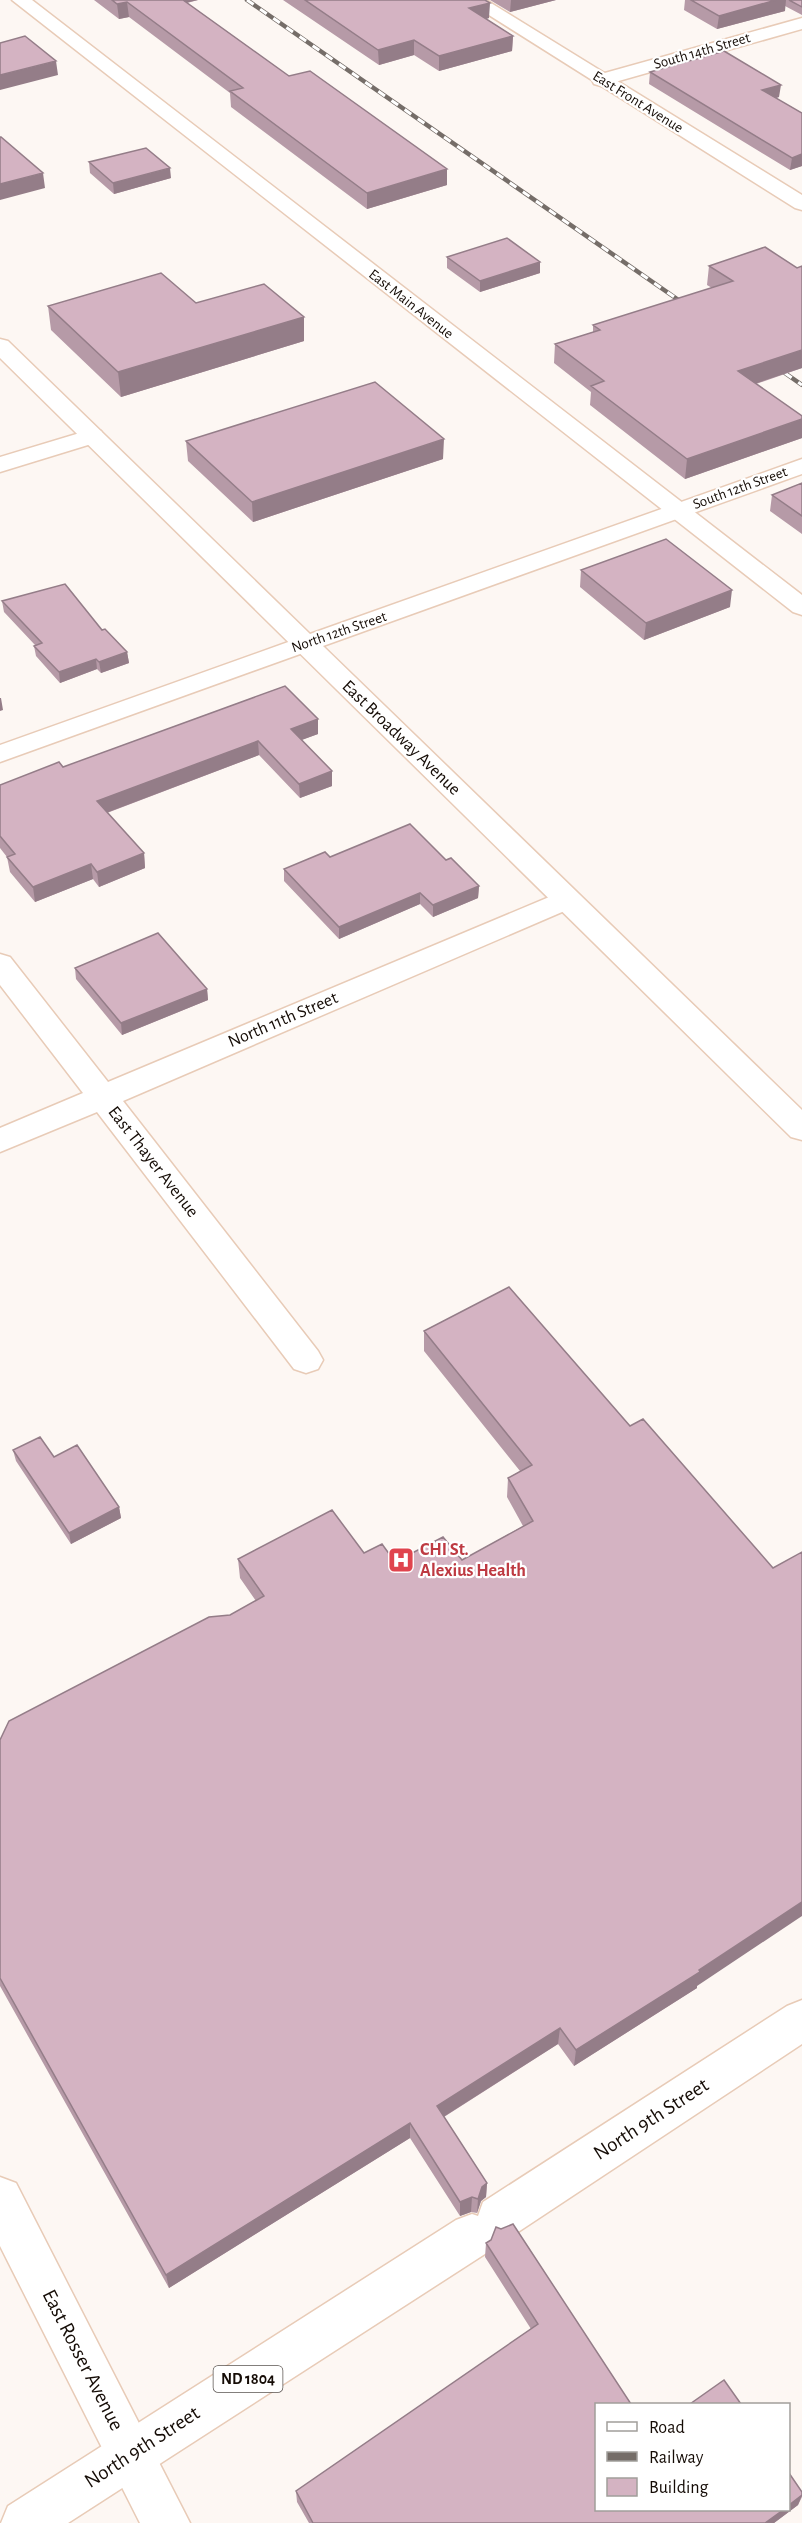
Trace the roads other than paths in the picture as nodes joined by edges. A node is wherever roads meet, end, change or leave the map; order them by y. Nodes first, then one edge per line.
1 (21, 0) edge
2 (474, 0) edge
3 (802, 23) edge
4 (601, 80) junction
5 (802, 204) edge
6 (0, 346) edge
7 (93, 436) junction
8 (0, 465) edge
9 (802, 466) edge
10 (678, 510) junction
11 (802, 607) edge
12 (305, 644) junction
13 (0, 754) edge
14 (566, 899) junction
15 (0, 964) edge
16 (104, 1097) junction
17 (802, 1128) edge
18 (0, 1141) edge
19 (306, 1360) dead end
20 (802, 2020) edge
21 (0, 2199) edge
22 (132, 2454) junction
23 (25, 2523) edge
24 (166, 2523) edge

1 - 10 street, East Main Avenue
2 - 4 street, East Front Avenue
3 - 4 street, South 14th Street
4 - 5 street, East Front Avenue
6 - 7 street, East Broadway Avenue
7 - 8 street
7 - 12 street, East Broadway Avenue
9 - 10 street, South 12th Street
10 - 11 street, East Main Avenue
10 - 12 street, North 12th Street
12 - 13 street, North 12th Street
12 - 14 street, East Broadway Avenue
14 - 16 street, North 11th Street
14 - 17 street, East Broadway Avenue
15 - 16 street, East Thayer Avenue
16 - 18 street, North 11th Street
16 - 19 street, East Thayer Avenue
20 - 22 street, North 9th Street / ND 1804
21 - 22 street, East Rosser Avenue
22 - 23 street, North 9th Street / ND 1804
22 - 24 street, East Rosser Avenue

